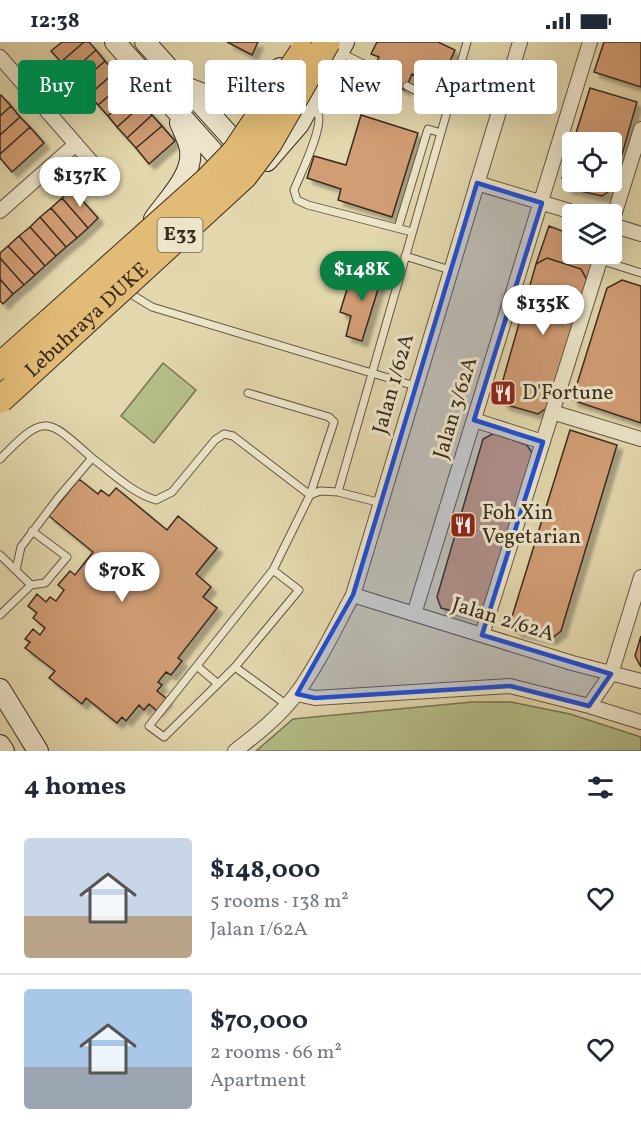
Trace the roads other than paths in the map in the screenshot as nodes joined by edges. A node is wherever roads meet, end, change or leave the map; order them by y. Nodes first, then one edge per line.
1 (115, 42) edge
2 (145, 42) edge
3 (468, 42) edge
4 (520, 42) edge
5 (591, 42) edge
6 (299, 45) edge
7 (336, 45) edge
8 (0, 57) edge
9 (131, 60) edge
10 (161, 60) edge
11 (360, 60) edge
12 (463, 60) edge
13 (407, 86) dead end
14 (193, 90) edge
15 (414, 90) edge
16 (193, 95) edge
17 (308, 110) junction
18 (175, 114) edge
19 (180, 114) edge
20 (446, 114) edge
21 (641, 129) edge
22 (441, 134) junction
23 (233, 140) junction
24 (76, 144) junction
25 (217, 156) junction
26 (250, 158) junction
27 (233, 175) junction
28 (108, 181) dead end
29 (477, 183) junction
30 (542, 203) junction
31 (618, 204) edge
32 (562, 209) edge
33 (0, 211) edge
34 (622, 227) edge
35 (147, 228) junction
36 (398, 228) junction
37 (412, 232) junction
38 (641, 234) edge
39 (405, 256) junction
40 (599, 264) edge
41 (618, 264) edge
42 (450, 270) junction
43 (641, 273) edge
44 (126, 291) junction
45 (0, 356) edge
46 (0, 366) edge
47 (28, 366) junction
48 (371, 373) junction
49 (415, 386) junction
50 (0, 392) edge
51 (248, 393) dead end
52 (0, 400) edge
53 (552, 412) junction
54 (474, 420) junction
55 (641, 439) edge
56 (543, 442) junction
57 (92, 458) junction
58 (0, 459) edge
59 (338, 492) junction
60 (310, 495) junction
61 (381, 503) junction
62 (32, 531) junction
63 (0, 555) edge
64 (16, 570) junction
65 (273, 570) junction
66 (641, 578) edge
67 (31, 585) junction
68 (353, 595) junction
69 (0, 603) edge
70 (6, 608) junction
71 (414, 614) junction
72 (0, 615) edge
73 (482, 635) junction
74 (197, 666) junction
75 (235, 667) junction
76 (611, 674) junction
77 (641, 681) edge
78 (218, 684) junction
79 (0, 689) edge
80 (297, 694) junction
81 (287, 705) junction
82 (589, 705) junction
83 (641, 722) edge
84 (0, 745) edge
85 (4, 751) edge
86 (38, 751) edge
87 (235, 751) edge

1 - 9 main road
2 - 10 main road
3 - 12 lane
4 - 29 street, Jalan 1/62A
5 - 30 street, Jalan 3/62A
6 - 14 main road
6 - 23 main road
6 - 46 highway, Lebuhraya DUKE / E33, bridge
7 - 11 lane
7 - 17 main road
7 - 26 main road
7 - 52 highway, Lebuhraya DUKE / E33, bridge
8 - 24 street
13 - 15 lane
16 - 23 main road
17 - 36 lane
17 - 44 main road
18 - 35 main road
19 - 25 main road
20 - 22 lane
21 - 31 street
22 - 36 lane
22 - 37 lane
23 - 25 main road
23 - 26 main road
24 - 28 street
24 - 33 street
25 - 27 main road
25 - 35 main road
26 - 27 main road
27 - 47 main road
29 - 30 street
29 - 42 street, Jalan 1/62A
30 - 32 street
30 - 54 street, Jalan 3/62A
34 - 38 street
35 - 45 main road
36 - 37 lane
37 - 39 lane
39 - 42 lane
39 - 48 lane
40 - 53 street
41 - 43 lane
42 - 49 street, Jalan 1/62A
44 - 47 main road
44 - 48 lane
47 - 50 main road
48 - 49 lane
48 - 59 lane
49 - 61 street, Jalan 1/62A
51 - 60 lane
53 - 55 street
53 - 56 street
54 - 56 street
54 - 71 street, Jalan 3/62A
56 - 73 street
57 - 58 lane
57 - 60 lane
57 - 62 lane
59 - 60 lane
59 - 61 lane
60 - 65 lane
61 - 68 street, Jalan 1/62A
62 - 64 lane
62 - 67 lane
63 - 64 lane
64 - 67 lane
65 - 74 lane
65 - 75 lane
66 - 76 street
67 - 70 lane
68 - 71 street, Jalan 2/62A
68 - 80 street, Jalan 1/62A
69 - 70 lane
70 - 72 lane
71 - 73 street, Jalan 2/62A
73 - 76 street, Jalan 2/62A
74 - 78 lane
74 - 78 lane
75 - 78 lane
75 - 81 lane
76 - 77 street, Jalan 2/62A
76 - 82 street
79 - 86 main road
80 - 81 street, Jalan 1/62A
80 - 82 street
81 - 87 street, Jalan 1/62A
82 - 83 street
84 - 85 main road

